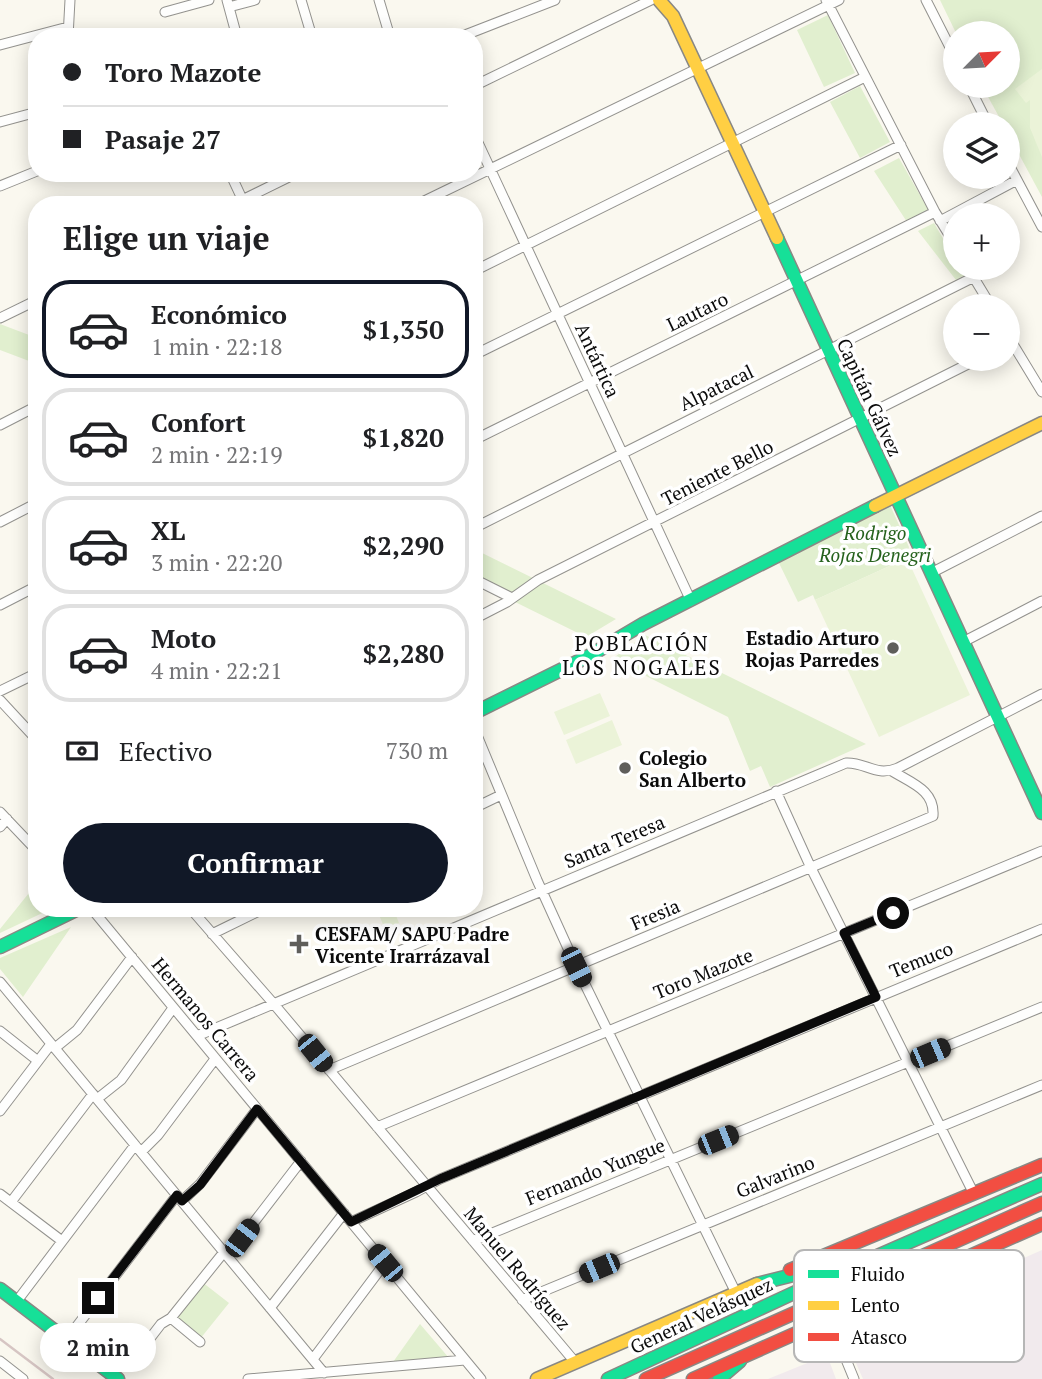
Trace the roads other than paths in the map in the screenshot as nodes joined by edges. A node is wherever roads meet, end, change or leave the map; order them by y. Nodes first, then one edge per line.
1 (70, 0) edge
2 (209, 0) edge
3 (255, 0) edge
4 (301, 0) edge
5 (379, 0) edge
6 (555, 0) edge
7 (651, 0) edge
8 (659, 0) edge
9 (839, 0) edge
10 (926, 0) edge
11 (827, 3) edge
12 (228, 4) edge
13 (165, 12) dead end
14 (68, 28) edge
15 (235, 28) edge
16 (309, 28) edge
17 (387, 28) edge
18 (483, 28) edge
19 (943, 33) edge
20 (28, 40) edge
21 (0, 45) edge
22 (698, 68) junction
23 (864, 77) junction
24 (483, 82) edge
25 (28, 114) edge
26 (0, 122) edge
27 (732, 143) junction
28 (901, 145) junction
29 (483, 152) edge
30 (491, 168) junction
31 (483, 172) edge
32 (28, 175) edge
33 (281, 182) edge
34 (463, 182) edge
35 (0, 186) edge
36 (1020, 186) edge
37 (997, 189) edge
38 (255, 196) edge
39 (434, 196) edge
40 (764, 212) junction
41 (938, 216) junction
42 (943, 224) edge
43 (1042, 227) edge
44 (526, 246) junction
45 (483, 267) edge
46 (968, 280) edge
47 (796, 282) junction
48 (28, 304) edge
49 (558, 314) junction
50 (0, 318) edge
51 (483, 351) edge
52 (828, 351) junction
53 (1020, 357) edge
54 (955, 371) edge
55 (590, 383) junction
56 (1042, 392) edge
57 (28, 411) edge
58 (860, 420) junction
59 (1042, 423) edge
60 (0, 425) edge
61 (483, 436) edge
62 (622, 453) junction
63 (894, 496) junction
64 (28, 507) edge
65 (1042, 516) edge
66 (0, 522) edge
67 (655, 522) junction
68 (483, 523) edge
69 (931, 573) junction
70 (483, 584) edge
71 (28, 591) edge
72 (512, 598) junction
73 (691, 601) junction
74 (1042, 601) edge
75 (0, 605) edge
76 (483, 614) edge
77 (963, 642) junction
78 (28, 677) edge
79 (0, 691) edge
80 (1042, 694) edge
81 (0, 700) edge
82 (483, 709) edge
83 (998, 717) junction
84 (28, 730) edge
85 (483, 750) edge
86 (892, 771) junction
87 (1037, 790) edge
88 (776, 791) junction
89 (501, 795) junction
90 (483, 804) edge
91 (1042, 813) edge
92 (3, 815) edge
93 (0, 827) edge
94 (28, 841) edge
95 (1042, 851) edge
96 (811, 868) junction
97 (541, 890) junction
98 (483, 914) edge
99 (62, 917) edge
100 (99, 917) edge
101 (198, 917) edge
102 (246, 917) edge
103 (477, 917) edge
104 (1042, 929) edge
105 (212, 933) junction
106 (844, 933) junction
107 (0, 947) edge
108 (132, 957) junction
109 (576, 967) junction
110 (0, 982) edge
111 (876, 997) junction
112 (273, 1003) junction
113 (173, 1007) junction
114 (1042, 1007) edge
115 (0, 1031) edge
116 (607, 1031) junction
117 (197, 1036) junction
118 (53, 1046) junction
119 (215, 1059) junction
120 (38, 1061) junction
121 (908, 1062) junction
122 (329, 1070) junction
123 (1042, 1085) edge
124 (95, 1096) junction
125 (639, 1096) junction
126 (257, 1109) junction
127 (0, 1111) edge
128 (941, 1126) junction
129 (377, 1127) junction
130 (138, 1149) junction
131 (670, 1160) junction
132 (300, 1161) junction
133 (1042, 1165) edge
134 (1042, 1184) edge
135 (427, 1186) junction
136 (0, 1194) edge
137 (974, 1195) junction
138 (179, 1198) junction
139 (11, 1202) junction
140 (1042, 1203) edge
141 (344, 1213) junction
142 (351, 1222) junction
143 (1042, 1224) edge
144 (702, 1225) junction
145 (917, 1240) junction
146 (62, 1241) junction
147 (473, 1241) junction
148 (840, 1250) edge
149 (884, 1250) edge
150 (893, 1250) edge
151 (936, 1250) edge
152 (983, 1250) edge
153 (226, 1254) junction
154 (385, 1263) junction
155 (794, 1269) edge
156 (794, 1275) edge
157 (757, 1284) junction
158 (0, 1289) edge
159 (736, 1293) junction
160 (794, 1293) edge
161 (522, 1300) junction
162 (17, 1301) junction
163 (270, 1308) junction
164 (794, 1313) edge
165 (171, 1318) junction
166 (794, 1334) edge
167 (66, 1339) junction
168 (201, 1342) dead end
169 (141, 1350) dead end
170 (701, 1354) junction
171 (744, 1356) junction
172 (313, 1359) junction
173 (465, 1360) junction
174 (0, 1361) edge
175 (575, 1362) junction
176 (846, 1362) edge
177 (324, 1373) junction
178 (23, 1379) edge
179 (118, 1379) edge
180 (248, 1379) edge
181 (481, 1379) edge
182 (537, 1379) edge
183 (608, 1379) edge
184 (646, 1379) edge
185 (663, 1379) edge
186 (693, 1379) edge
187 (719, 1379) edge
188 (853, 1379) edge

1 - 14 street
2 - 13 street
3 - 12 street
4 - 16 street
5 - 17 street
6 - 18 street
7 - 24 street
8 - 22 main road, Capitán Gálvez
9 - 11 street
10 - 19 street
11 - 22 street
11 - 23 street
12 - 15 street
20 - 21 street
22 - 27 main road, Capitán Gálvez
22 - 30 street
23 - 27 street
23 - 28 street
25 - 26 street
27 - 40 main road, Capitán Gálvez
27 - 44 street
28 - 40 street
28 - 41 street
29 - 30 street, Antártica
30 - 31 street
30 - 44 street, Antártica
32 - 35 street
33 - 38 street
34 - 39 street
36 - 43 street
37 - 41 street, Lautaro
40 - 47 main road, Capitán Gálvez
40 - 49 street
41 - 42 street
41 - 47 street, Lautaro
44 - 45 street
44 - 49 street, Antártica
46 - 52 street, Alpatacal
47 - 52 main road, Capitán Gálvez
47 - 55 street, Lautaro
48 - 50 street
49 - 51 street
49 - 55 street, Antártica
52 - 58 main road, Capitán Gálvez
52 - 62 street, Alpatacal
53 - 56 street
54 - 58 street, Teniente Bello
55 - 61 street, Lautaro
55 - 62 street, Antártica
57 - 60 street
58 - 63 main road, Capitán Gálvez
58 - 67 street, Teniente Bello
59 - 63 main road
62 - 67 street, Antártica
62 - 68 street, Alpatacal
63 - 69 main road, Capitán Gálvez
63 - 73 main road
64 - 66 street
65 - 69 street
67 - 72 street, Teniente Bello
67 - 73 street, Antártica
69 - 77 main road, Capitán Gálvez
70 - 72 street
71 - 75 street
72 - 76 street, Teniente Bello
73 - 82 main road
74 - 77 street
77 - 83 main road, Capitán Gálvez
78 - 79 street
80 - 83 street
81 - 84 street
83 - 86 street
83 - 87 main road, Capitán Gálvez
85 - 89 street
86 - 88 street, Santa Teresa
86 - 96 street, Fresia
87 - 91 main road, Capitán Gálvez
88 - 96 street
88 - 97 street, Santa Teresa
89 - 90 street
89 - 97 street
92 - 93 street
92 - 94 street
95 - 106 street, Toro Mazote
96 - 106 street
96 - 109 street, Fresia
97 - 98 street, Santa Teresa
97 - 109 street
99 - 107 main road
100 - 108 street, Hermanos Carrera
101 - 105 street, Manuel Rodríguez
102 - 105 street
103 - 112 street, Santa Teresa
104 - 111 street, Temuco
105 - 112 street, Manuel Rodríguez
106 - 111 street
106 - 116 street, Toro Mazote
108 - 113 street, Hermanos Carrera
108 - 118 street
109 - 116 street
109 - 122 street, Fresia
110 - 118 street
111 - 121 street
111 - 125 street, Temuco
112 - 117 street, Santa Teresa
112 - 122 street, Manuel Rodríguez
113 - 117 street, Hermanos Carrera
113 - 124 street
114 - 121 street, Fernando Yungue
115 - 120 street
116 - 125 street
116 - 129 street, Toro Mazote
117 - 119 street, Hermanos Carrera
118 - 120 street
118 - 124 street
119 - 126 street, Hermanos Carrera
119 - 130 street
120 - 127 street
121 - 128 street
121 - 131 street, Fernando Yungue
122 - 129 street, Manuel Rodríguez
123 - 128 street, Galvarino
124 - 130 street
124 - 139 street
125 - 131 street
125 - 135 street, Temuco
126 - 132 street, Hermanos Carrera
126 - 138 street
128 - 137 street
128 - 144 street, Galvarino
129 - 135 street, Manuel Rodríguez
130 - 138 street
130 - 146 street
131 - 144 street
131 - 147 street, Fernando Yungue
132 - 141 street, Hermanos Carrera
132 - 153 street
133 - 137 main road
134 - 145 main road, General Velásquez
135 - 142 street, Temuco
135 - 147 street, Manuel Rodríguez
136 - 139 street
137 - 148 main road
138 - 153 street
138 - 167 street
139 - 146 street
140 - 151 main road, General Velásquez
141 - 142 street, Hermanos Carrera
141 - 163 street
142 - 154 street, Hermanos Carrera
143 - 152 main road
144 - 159 street
144 - 161 street, Galvarino
145 - 149 main road
145 - 150 main road, General Velásquez
146 - 162 street
147 - 161 street, Manuel Rodríguez
153 - 163 street
153 - 165 street
154 - 172 street
154 - 173 street, Hermanos Carrera
155 - 157 main road
156 - 157 main road
157 - 159 main road
158 - 162 main road
159 - 175 main road
160 - 183 main road, General Velásquez
161 - 175 street, Manuel Rodríguez
162 - 167 main road
163 - 172 street
164 - 170 main road, General Velásquez
165 - 168 street
165 - 169 street
166 - 171 main road
167 - 179 main road
170 - 184 main road, General Velásquez
170 - 185 main road
171 - 186 main road
171 - 187 main road
172 - 177 street
173 - 177 street
173 - 181 street, Hermanos Carrera
174 - 178 street
175 - 182 main road
176 - 188 street
177 - 180 street

